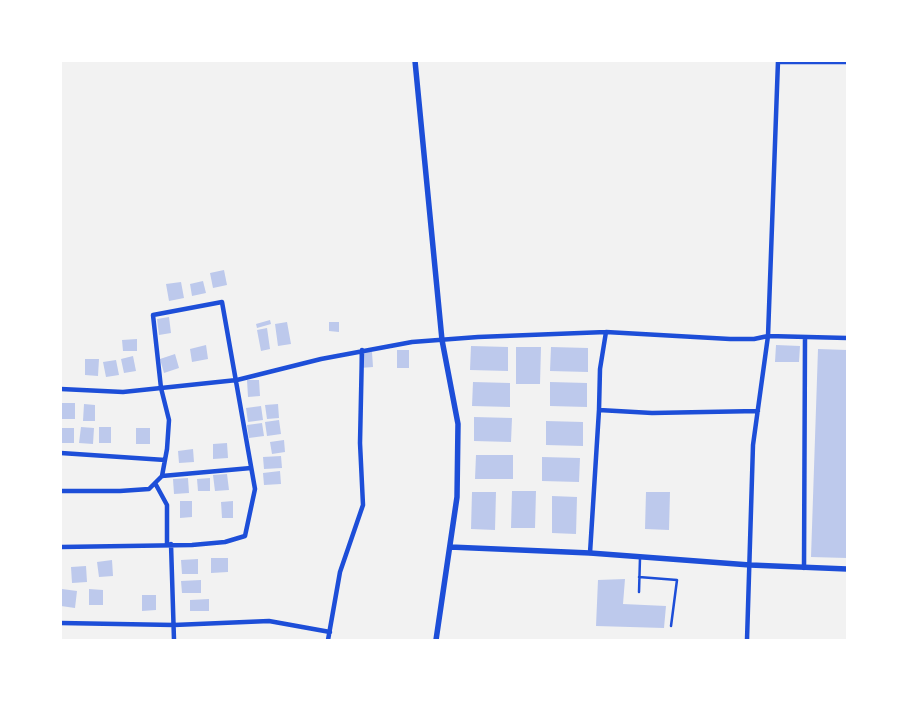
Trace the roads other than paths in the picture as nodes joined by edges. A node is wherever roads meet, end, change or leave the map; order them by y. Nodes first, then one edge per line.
1 (415, 61) edge
2 (778, 62) edge
3 (839, 62) edge
4 (847, 62) edge
5 (606, 332) junction
6 (768, 336) junction
7 (805, 337) junction
8 (847, 338) edge
9 (442, 340) junction
10 (362, 350) junction
11 (237, 380) junction
12 (161, 388) junction
13 (61, 389) edge
14 (600, 410) junction
15 (758, 411) junction
16 (61, 453) edge
17 (165, 460) junction
18 (251, 468) junction
19 (162, 476) junction
20 (155, 483) junction
21 (61, 490) edge
22 (169, 544) junction
23 (61, 547) edge
24 (450, 548) junction
25 (590, 553) junction
26 (640, 557) junction
27 (750, 566) junction
28 (804, 568) junction
29 (847, 569) edge
30 (639, 577) junction
31 (639, 592) dead end
32 (61, 623) edge
33 (174, 625) junction
34 (671, 626) dead end
35 (330, 632) junction
36 (174, 640) edge
37 (328, 640) edge
38 (436, 640) edge
39 (747, 640) edge

1 - 9 street
2 - 3 street
2 - 6 street
3 - 4 street
5 - 6 street
5 - 9 street
5 - 14 street
6 - 7 street
6 - 15 street
7 - 8 street
7 - 28 street
9 - 10 street
9 - 24 street
10 - 11 street
10 - 35 street
11 - 12 street
11 - 12 street
11 - 18 street
12 - 13 street
12 - 17 street
14 - 15 street
14 - 25 street
15 - 27 street
16 - 17 street
17 - 19 street
18 - 19 street
18 - 22 street
19 - 20 street
20 - 21 street
20 - 22 street
22 - 23 street
22 - 33 street
24 - 25 street
24 - 38 street
25 - 26 street
26 - 27 street
26 - 30 lane
27 - 28 street
27 - 39 street
28 - 29 street
30 - 31 lane
30 - 34 lane
32 - 33 street
33 - 35 street
33 - 36 street
35 - 37 street

